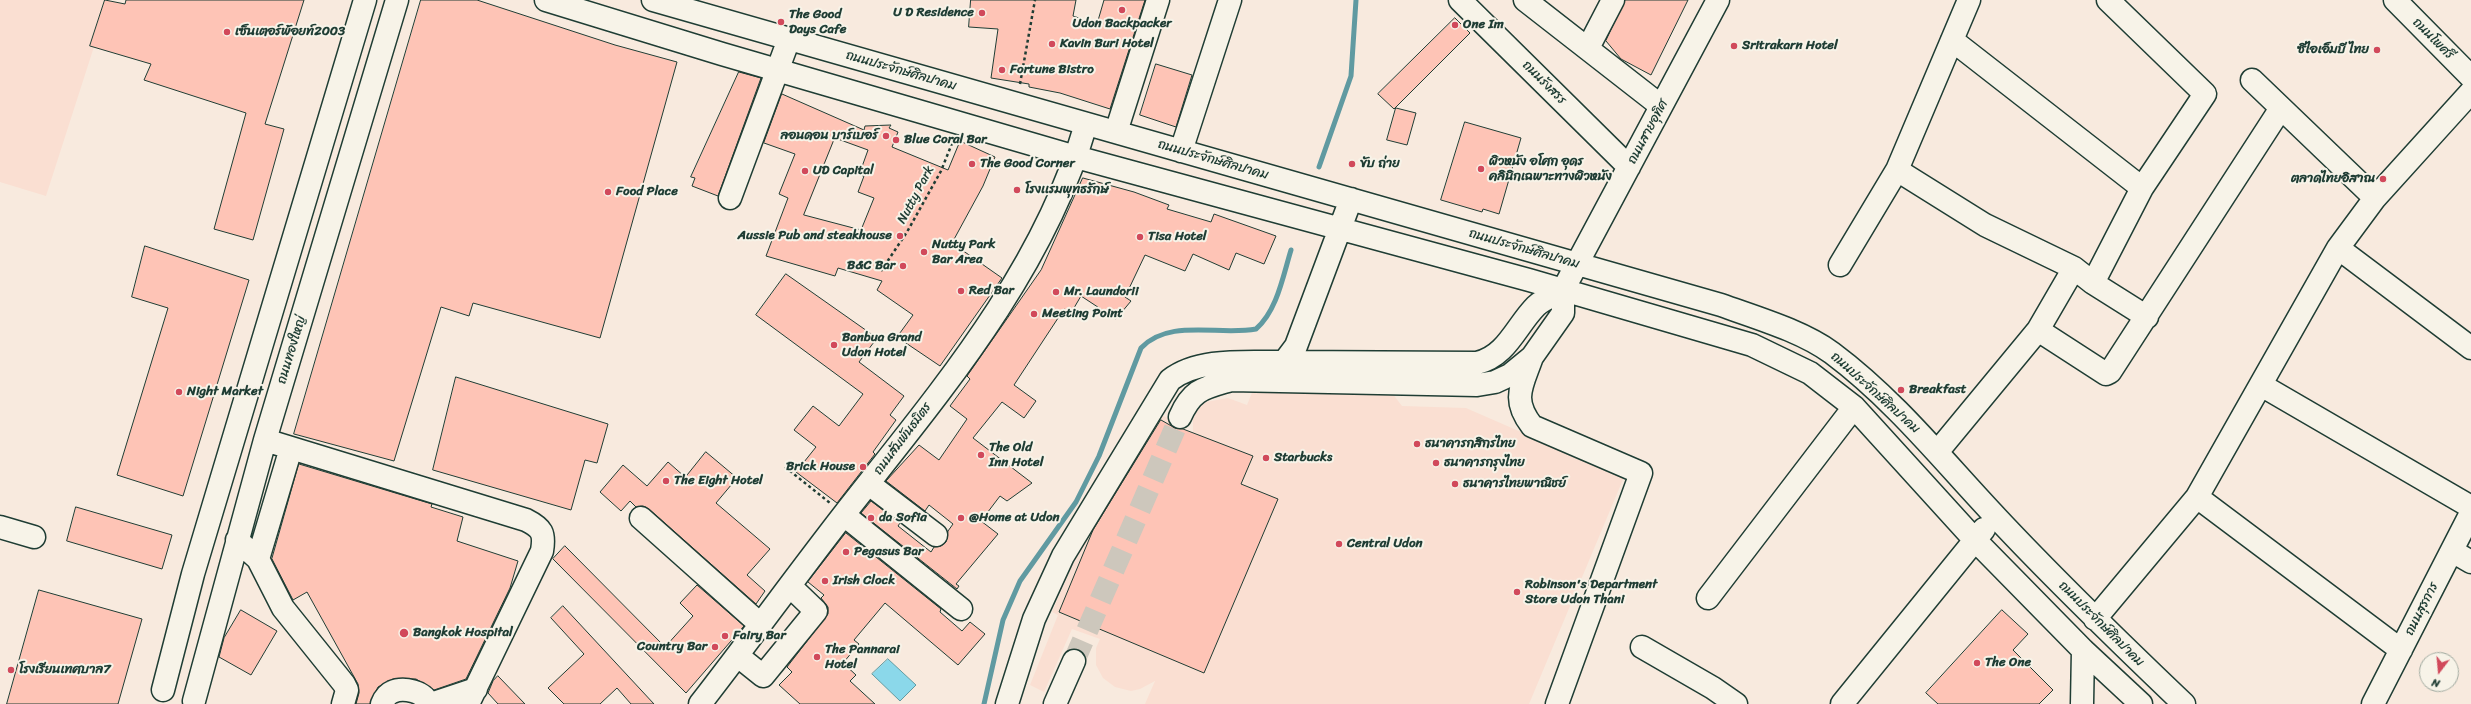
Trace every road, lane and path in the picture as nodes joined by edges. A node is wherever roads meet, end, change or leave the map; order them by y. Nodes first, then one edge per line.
1 (365, 0) edge
2 (398, 0) edge
3 (546, 0) edge
4 (653, 0) edge
5 (1035, 0) edge
6 (1158, 0) edge
7 (1230, 0) edge
8 (1460, 0) edge
9 (1525, 0) edge
10 (1612, 0) edge
11 (1718, 0) edge
12 (1969, 0) edge
13 (2108, 0) edge
14 (2395, 0) edge
15 (733, 23) junction
16 (789, 39) junction
17 (1952, 40) junction
18 (1588, 48) junction
19 (722, 54) junction
20 (779, 70) junction
21 (2471, 77) edge
22 (2252, 80) dead end
23 (2471, 92) edge
24 (1016, 104) junction
25 (1661, 106) junction
26 (2282, 108) junction
27 (959, 123) junction
28 (1086, 124) junction
29 (1116, 132) junction
30 (1181, 151) junction
31 (1076, 157) junction
32 (1629, 167) junction
33 (1897, 170) junction
34 (2142, 188) junction
35 (730, 198) dead end
36 (2375, 198) junction
37 (1351, 199) junction
38 (1340, 230) junction
39 (2338, 248) junction
40 (1578, 264) junction
41 (1840, 265) dead end
42 (2074, 268) junction
43 (881, 271) dead end
44 (2093, 283) junction
45 (1563, 290) junction
46 (2147, 317) junction
47 (2038, 330) junction
48 (2471, 348) edge
49 (1532, 357) junction
50 (1284, 362) junction
51 (2261, 385) junction
52 (1854, 407) junction
53 (1180, 417) tunnel mouth
54 (265, 440) junction
55 (291, 448) junction
56 (1938, 451) junction
57 (785, 467) dead end
58 (869, 484) junction
59 (2197, 498) junction
60 (2471, 507) edge
61 (2471, 514) edge
62 (844, 515) junction
63 (1996, 517) junction
64 (640, 518) dead end
65 (0, 527) edge
66 (936, 535) dead end
67 (34, 537) dead end
68 (1974, 538) junction
69 (237, 540) junction
70 (2452, 551) junction
71 (258, 559) junction
72 (2471, 562) edge
73 (791, 587) junction
74 (1708, 598) dead end
75 (186, 600) junction
76 (219, 608) junction
77 (960, 609) dead end
78 (2095, 619) junction
79 (761, 625) junction
80 (1642, 647) dead end
81 (2083, 650) junction
82 (2401, 650) junction
83 (738, 656) junction
84 (1074, 661) tunnel mouth
85 (161, 697) edge
86 (472, 697) edge
87 (194, 703) edge
88 (343, 704) edge
89 (382, 704) edge
90 (428, 704) edge
91 (431, 704) edge
92 (700, 704) edge
93 (1007, 704) edge
94 (1055, 704) edge
95 (1557, 704) edge
96 (1736, 704) edge
97 (1842, 704) edge
98 (2082, 704) edge
99 (2141, 704) edge
100 (2184, 704) edge
101 (2373, 704) edge

1 - 75 street
2 - 54 street, ถนนทองใหญ่
3 - 19 street, ถนนประจักษ์ศิลปาคม
4 - 15 street, ถนนประจักษ์ศิลปาคม
5 - 24 path
6 - 29 street
7 - 30 street
8 - 32 street, ถนนรังสรร
9 - 18 street
10 - 18 street
11 - 25 street, ถนนสายอุทิศ
12 - 17 street
13 - 34 street
14 - 21 street, ถนนโพศรี
15 - 16 street, ถนนประจักษ์ศิลปาคม
15 - 19 street
16 - 20 street
16 - 24 street, ถนนประจักษ์ศิลปาคม
17 - 33 street
17 - 34 street
18 - 25 street
19 - 20 street, ถนนประจักษ์ศิลปาคม
20 - 27 street, ถนนประจักษ์ศิลปาคม
20 - 35 street
22 - 26 street
23 - 36 street
24 - 28 street, ถนนประจักษ์ศิลปาคม
25 - 32 street, ถนนสายอุทิศ
26 - 36 street
26 - 46 street
27 - 31 street, ถนนประจักษ์ศิลปาคม
27 - 43 path, Nutty Park
28 - 29 street, ถนนประจักษ์ศิลปาคม
28 - 31 street, ถนนสัมพันธมิตร
29 - 30 street, ถนนประจักษ์ศิลปาคม
30 - 37 street, ถนนประจักษ์ศิลปาคม
31 - 38 street, ถนนประจักษ์ศิลปาคม
31 - 58 street, ถนนสัมพันธมิตร
32 - 40 street, ถนนสายอุทิศ
33 - 41 street
33 - 42 street
34 - 44 street
36 - 39 street
37 - 38 street
37 - 40 street, ถนนประจักษ์ศิลปาคม
38 - 45 street, ถนนประจักษ์ศิลปาคม
38 - 50 street
39 - 48 street
39 - 51 street
40 - 45 street, ถนนสายอุทิศ
40 - 56 street, ถนนประจักษ์ศิลปาคม
42 - 44 street
42 - 47 street
44 - 46 street
45 - 49 street
45 - 50 street
45 - 52 street, ถนนประจักษ์ศิลปาคม
46 - 47 street
47 - 56 street
49 - 53 street
49 - 95 street
50 - 93 street
51 - 59 street
51 - 60 street
52 - 68 street, ถนนประจักษ์ศิลปาคม
52 - 74 street
54 - 55 street
54 - 69 street, ถนนทองใหญ่
55 - 71 street
55 - 86 street
56 - 63 street, ถนนประจักษ์ศิลปาคม
57 - 62 path
58 - 62 street, ถนนสัมพันธมิตร
58 - 66 street
59 - 78 street
59 - 82 street
61 - 70 street, ถนนสุรการ
62 - 73 street, ถนนสัมพันธมิตร
62 - 77 street
63 - 68 street
63 - 78 street, ถนนประจักษ์ศิลปาคม
64 - 79 street
65 - 67 street
68 - 81 street, ถนนประจักษ์ศิลปาคม
68 - 97 street
69 - 71 street
69 - 76 street, ถนนทองใหญ่
70 - 72 street
70 - 82 street, ถนนสุรการ
71 - 88 street
73 - 79 street, ถนนสัมพันธมิตร
73 - 83 street
75 - 76 street
75 - 85 street
76 - 87 street, ถนนทองใหญ่
78 - 100 street, ถนนประจักษ์ศิลปาคม
79 - 83 street, ถนนสัมพันธมิตร
80 - 96 street
81 - 98 street
81 - 99 street, ถนนประจักษ์ศิลปาคม
82 - 101 street, ถนนสุรการ
83 - 92 street, ถนนสัมพันธมิตร
84 - 94 street
85 - 87 street
86 - 91 street
89 - 90 street

